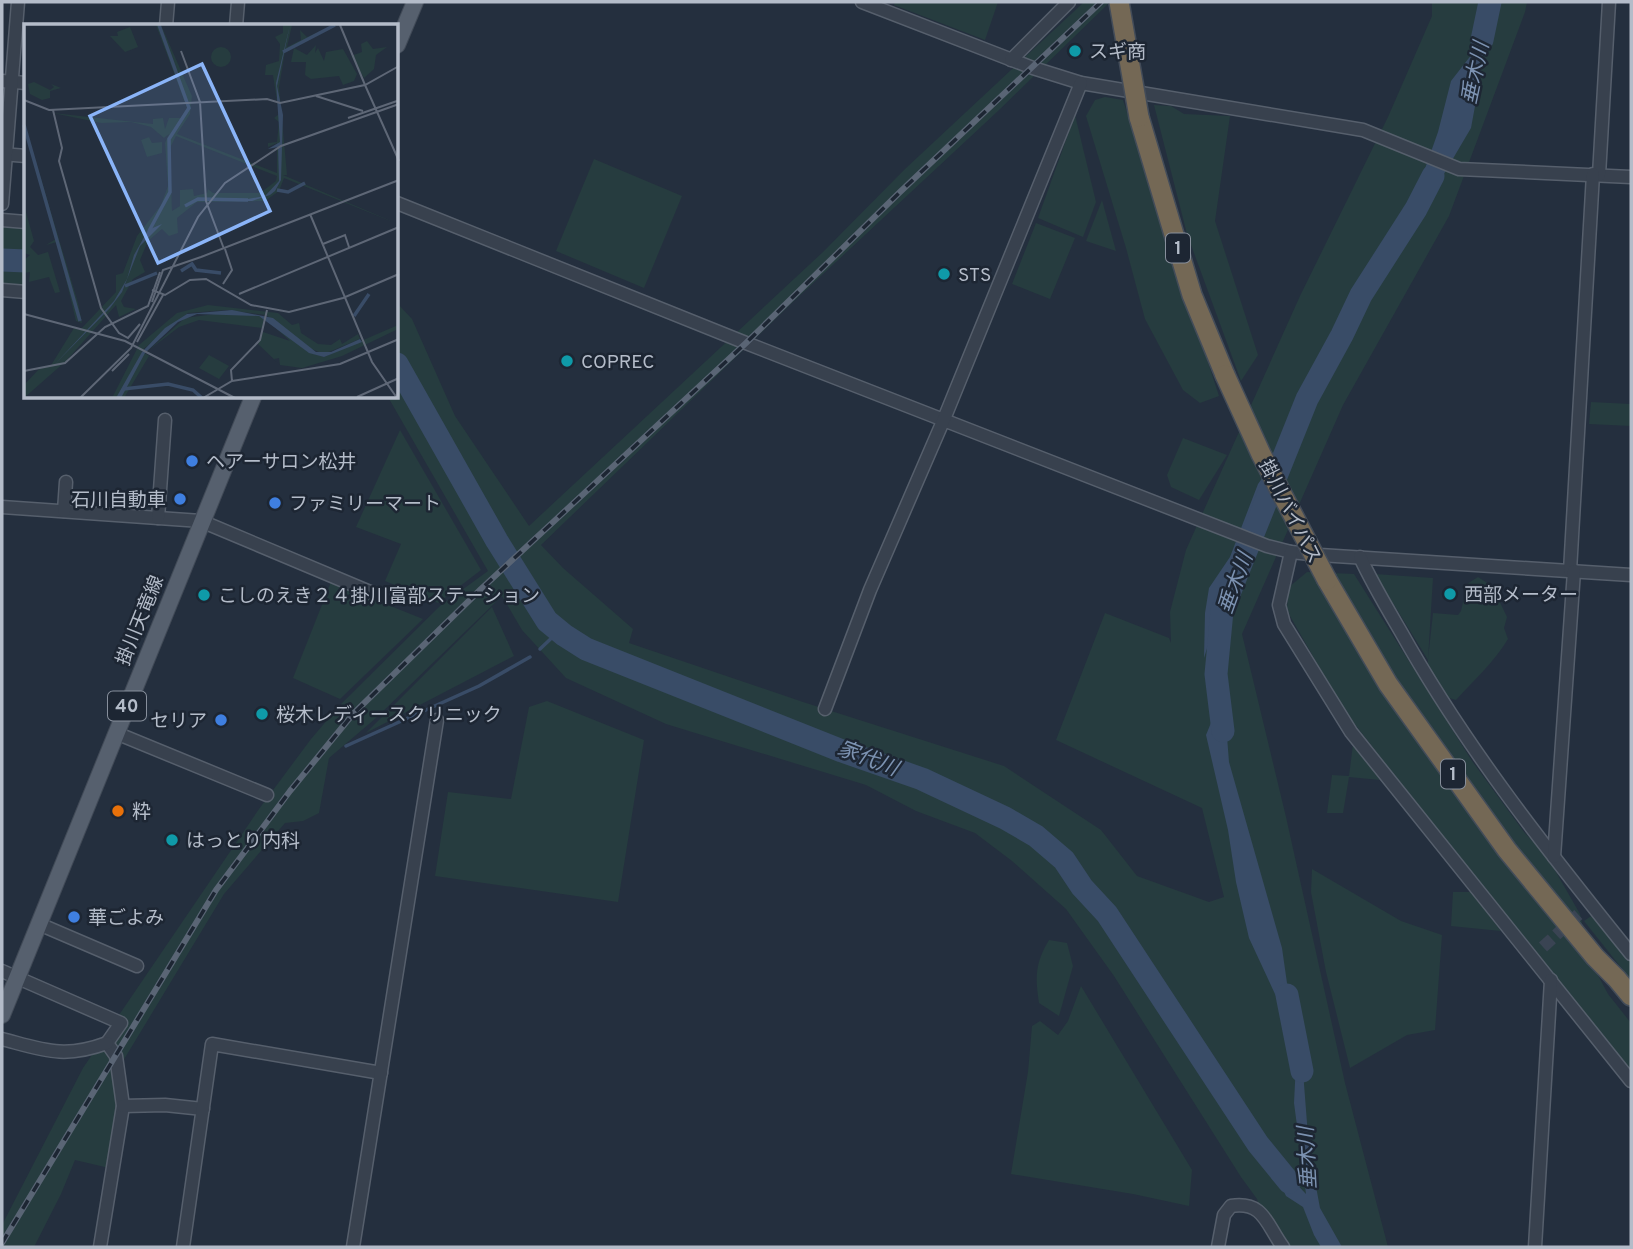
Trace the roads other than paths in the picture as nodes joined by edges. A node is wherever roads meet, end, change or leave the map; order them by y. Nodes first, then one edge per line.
1 (18, 2) edge
2 (168, 2) edge
3 (238, 2) edge
4 (415, 2) edge
5 (862, 2) edge
6 (1069, 2) edge
7 (1119, 2) edge
8 (1609, 2) edge
9 (883, 6) edge
10 (166, 24) edge
11 (236, 24) edge
12 (399, 40) edge
13 (1011, 60) junction
14 (7, 81) edge
15 (1081, 83) junction
16 (4, 154) edge
17 (24, 156) edge
18 (1596, 174) junction
19 (1631, 177) edge
20 (2, 204) edge
21 (399, 204) edge
22 (2, 220) edge
23 (24, 222) edge
24 (2, 290) edge
25 (24, 292) edge
26 (252, 399) edge
27 (944, 419) junction
28 (165, 420) dead end
29 (66, 482) dead end
30 (2, 507) edge
31 (64, 511) junction
32 (158, 518) junction
33 (201, 521) junction
34 (1292, 552) junction
35 (1360, 557) junction
36 (1572, 571) junction
37 (1631, 575) edge
38 (370, 592) dead end
39 (825, 709) dead end
40 (437, 720) dead end
41 (116, 733) junction
42 (267, 795) dead end
43 (1554, 857) junction
44 (1591, 904) junction
45 (1580, 913) tunnel mouth
46 (39, 924) junction
47 (1543, 947) tunnel mouth
48 (1631, 954) edge
49 (1532, 957) junction
50 (1595, 957) junction
51 (137, 966) dead end
52 (2, 971) edge
53 (18, 977) junction
54 (1551, 980) junction
55 (1631, 996) edge
56 (1631, 1012) edge
57 (2, 1015) edge
58 (2, 1039) edge
59 (107, 1043) junction
60 (381, 1073) junction
61 (1631, 1081) edge
62 (123, 1106) junction
63 (202, 1109) junction
64 (100, 1247) edge
65 (183, 1247) edge
66 (353, 1247) edge
67 (1218, 1247) edge
68 (1283, 1247) edge
69 (1535, 1247) edge

1 - 14 street
2 - 10 street
3 - 11 street
4 - 12 main road
5 - 9 street
6 - 13 street
7 - 50 highway, 掛川バイパス / 1, bridge
8 - 18 street
9 - 13 street
13 - 15 street
14 - 16 street
15 - 18 street
15 - 27 street
16 - 17 street
16 - 20 street
18 - 19 street
18 - 36 street
21 - 27 street
22 - 23 street
24 - 25 street
26 - 33 main road, 掛川天竜線 / 40
27 - 34 street
27 - 39 street
28 - 32 street
29 - 31 street
30 - 31 street
31 - 32 street
32 - 33 street
33 - 38 street
33 - 41 main road, 掛川天竜線 / 40
34 - 35 street
34 - 49 street
35 - 36 street
35 - 43 street
36 - 37 street
36 - 43 street
40 - 60 street
41 - 42 street
41 - 46 main road, 掛川天竜線 / 40
43 - 44 street
44 - 45 street
44 - 48 street
46 - 51 street
46 - 53 main road, 掛川天竜線 / 40
47 - 49 street
49 - 54 street
50 - 55 highway, 1
50 - 56 highway, 1
52 - 53 street
53 - 57 main road, 掛川天竜線 / 40
53 - 59 street
54 - 61 street
54 - 69 street
58 - 59 street
59 - 62 street
60 - 63 street
60 - 66 street
62 - 63 street
62 - 64 street
63 - 65 street
67 - 68 street

